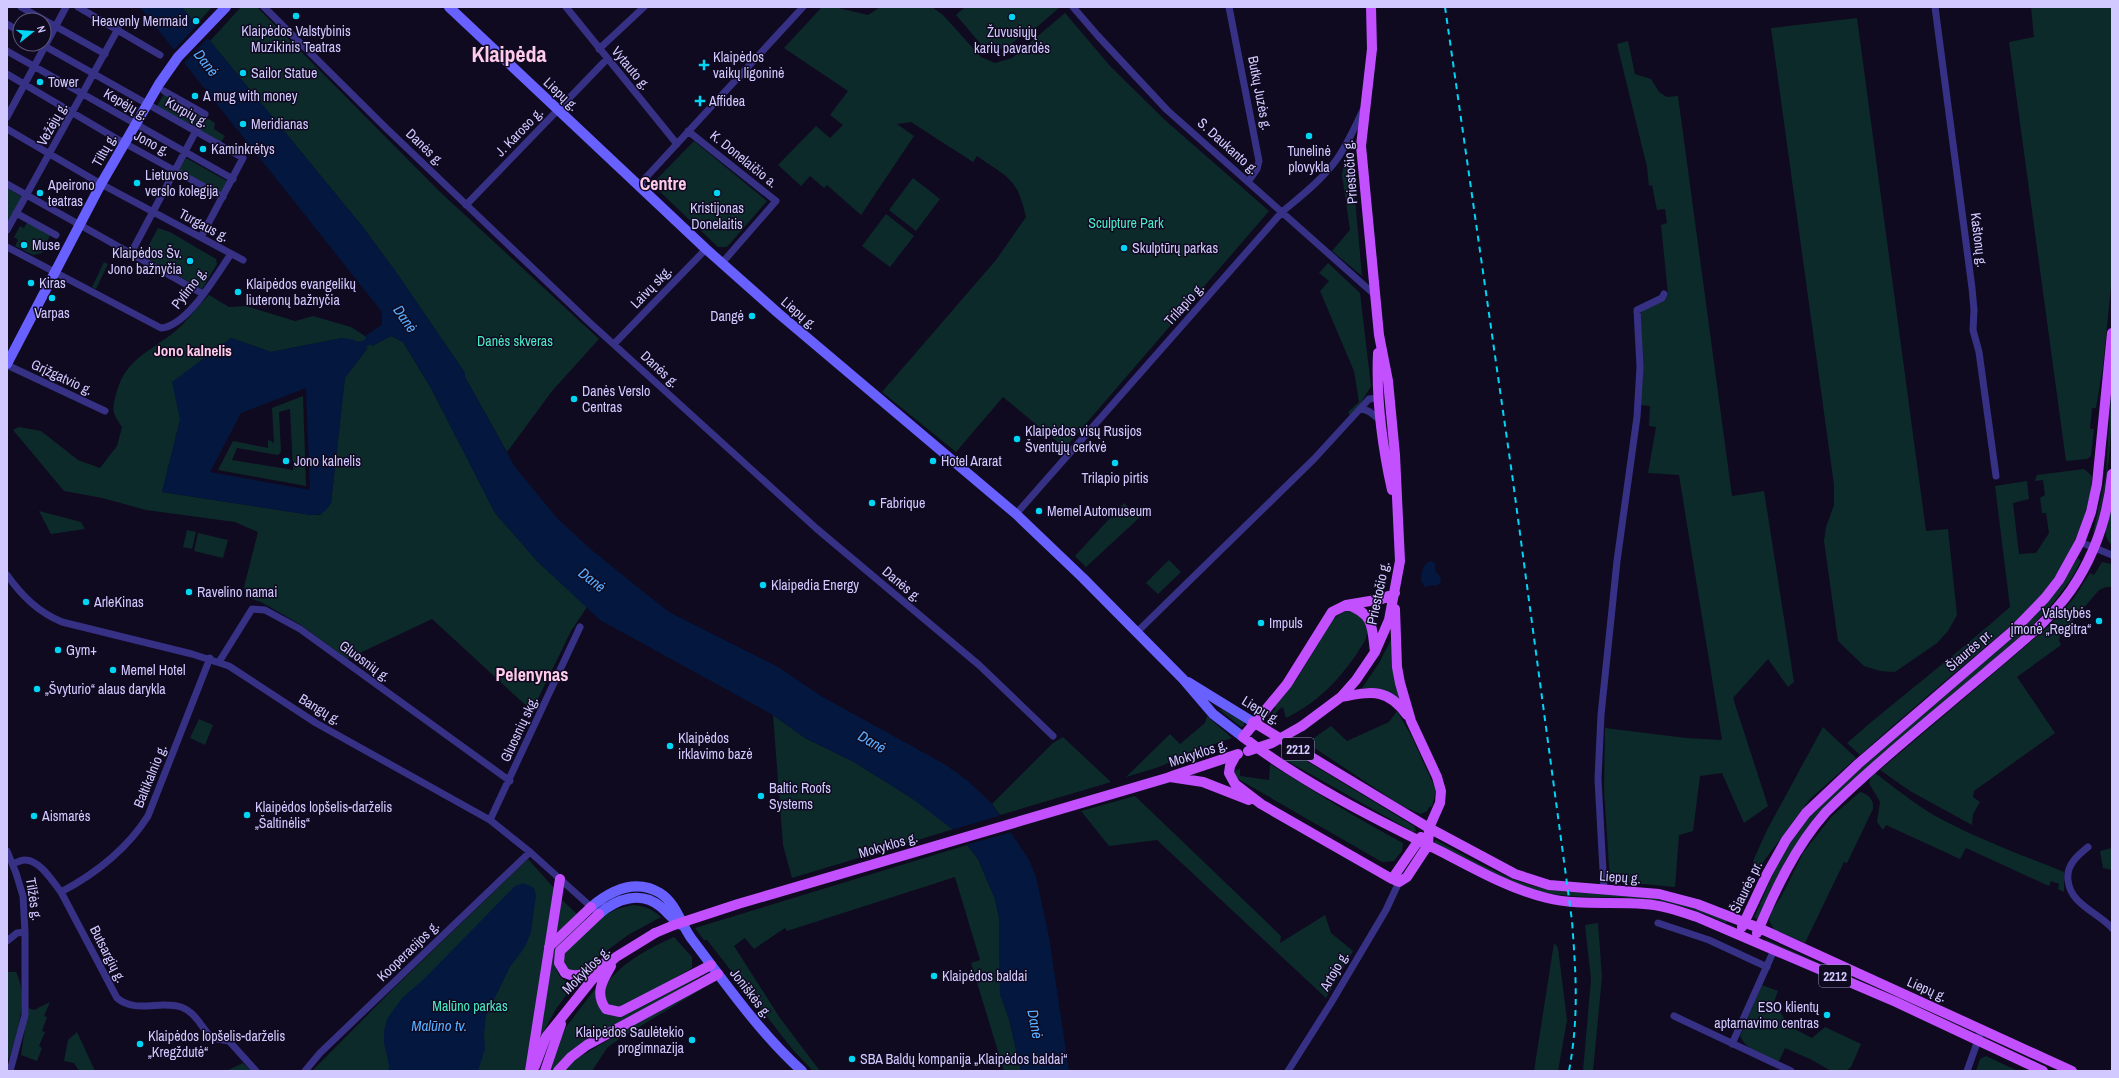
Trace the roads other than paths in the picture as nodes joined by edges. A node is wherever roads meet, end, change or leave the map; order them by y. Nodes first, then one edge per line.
1 (21, 7) edge
2 (66, 7) edge
3 (78, 7) edge
4 (226, 7) edge
5 (264, 7) edge
6 (449, 7) edge
7 (566, 7) edge
8 (644, 7) edge
9 (803, 7) edge
10 (1072, 7) edge
11 (1229, 7) edge
12 (1371, 7) edge
13 (1935, 7) edge
14 (56, 27) junction
15 (118, 29) junction
16 (52, 33) edge
17 (52, 50) edge
18 (598, 50) junction
19 (7, 51) edge
20 (40, 52) edge
21 (104, 54) junction
22 (160, 55) dead end
23 (607, 59) junction
24 (34, 66) junction
25 (7, 74) edge
26 (94, 74) junction
27 (25, 84) junction
28 (164, 91) dead end
29 (83, 94) junction
30 (146, 104) junction
31 (1365, 106) junction
32 (558, 110) junction
33 (72, 113) junction
34 (7, 117) edge
35 (135, 124) junction
36 (7, 129) edge
37 (688, 131) junction
38 (195, 132) junction
39 (124, 143) junction
40 (677, 144) junction
41 (185, 151) junction
42 (49, 154) junction
43 (174, 170) junction
44 (233, 179) junction
45 (1248, 182) junction
46 (7, 184) edge
47 (101, 184) junction
48 (639, 185) junction
49 (27, 195) junction
50 (223, 197) junction
51 (466, 205) junction
52 (152, 212) junction
53 (1282, 212) junction
54 (16, 213) junction
55 (80, 225) junction
56 (7, 230) edge
57 (56, 235) dead end
58 (201, 237) junction
59 (7, 247) edge
60 (706, 249) junction
61 (131, 253) junction
62 (231, 254) junction
63 (243, 260) dead end
64 (722, 263) junction
65 (55, 272) junction
66 (203, 294) junction
67 (1664, 294) dead end
68 (1375, 295) junction
69 (2112, 333) edge
70 (1379, 335) junction
71 (614, 344) junction
72 (7, 364) edge
73 (1390, 397) junction
74 (1378, 398) junction
75 (1361, 408) junction
76 (105, 411) dead end
77 (1380, 420) junction
78 (2112, 474) edge
79 (1996, 476) dead end
80 (1016, 514) junction
81 (1398, 517) junction
82 (2080, 542) junction
83 (2094, 548) junction
84 (2112, 555) edge
85 (7, 576) edge
86 (1395, 596) junction
87 (1346, 605) junction
88 (580, 627) dead end
89 (1137, 632) junction
90 (1375, 652) junction
91 (210, 658) junction
92 (219, 662) junction
93 (1183, 679) junction
94 (1340, 697) junction
95 (1411, 721) junction
96 (1254, 722) junction
97 (1053, 736) dead end
98 (1242, 736) junction
99 (1248, 751) joint
100 (1236, 755) junction
101 (1170, 777) junction
102 (510, 781) junction
103 (1261, 804) junction
104 (490, 820) junction
105 (1429, 828) junction
106 (1417, 841) junction
107 (1428, 845) junction
108 (2088, 848) dead end
109 (7, 851) edge
110 (530, 852) junction
111 (13, 864) junction
112 (560, 879) junction
113 (1396, 880) junction
114 (1604, 889) junction
115 (61, 892) junction
116 (590, 907) junction
117 (599, 914) junction
118 (1744, 922) junction
119 (1658, 923) dead end
120 (683, 926) junction
121 (1759, 928) junction
122 (2112, 928) edge
123 (25, 932) junction
124 (1739, 934) junction
125 (7, 940) edge
126 (1753, 941) junction
127 (549, 948) junction
128 (1774, 950) junction
129 (616, 957) junction
130 (711, 965) junction
131 (1767, 967) junction
132 (718, 974) junction
133 (564, 1015) junction
134 (1674, 1016) dead end
135 (1982, 1029) junction
136 (1978, 1040) junction
137 (1732, 1044) junction
138 (10, 1071) edge
139 (256, 1071) edge
140 (305, 1071) edge
141 (530, 1071) edge
142 (533, 1071) edge
143 (545, 1071) edge
144 (558, 1071) edge
145 (802, 1071) edge
146 (1288, 1071) edge
147 (1791, 1071) edge
148 (1967, 1071) edge
149 (2044, 1071) edge
150 (2072, 1071) edge

1 - 14 street
2 - 14 street
3 - 15 street
4 - 30 main road, Tiltų g.
5 - 51 street, Danės g.
6 - 32 main road, Liepų g. / 2212
7 - 18 street, Vytauto g.
8 - 18 street
9 - 37 street
10 - 45 street, S. Daukanto g.
11 - 45 street, Butkų Juzės g.
12 - 31 main road, Priestočio g.
13 - 79 street, Kaštonų g.
14 - 16 street
14 - 21 street
15 - 21 street, Vežėjų g.
15 - 22 street
17 - 26 street, Kurpių g.
18 - 23 street, Vytauto g.
19 - 24 street, Kepėjų g.
20 - 24 street
21 - 26 street, Vežėjų g.
23 - 32 street, J. Karoso g.
23 - 40 street, Vytauto g.
24 - 27 street
24 - 29 street, Kepėjų g.
25 - 27 street, Jono g.
26 - 29 street, Vežėjų g.
26 - 30 street, Kurpių g.
27 - 33 street, Jono g.
27 - 34 street
28 - 38 street
29 - 33 street, Vežėjų g.
29 - 35 street, Kepėjų g.
30 - 35 main road, Tiltų g.
30 - 38 street, Kurpių g.
31 - 53 street, Trilapio g.
31 - 68 main road, Priestočio g.
32 - 48 main road, Liepų g. / 2212
32 - 51 street, J. Karoso g.
33 - 39 street, Jono g.
33 - 42 street, Vežėjų g.
35 - 39 main road, Tiltų g.
35 - 41 street, Kepėjų g.
36 - 42 street, Turgaus g.
37 - 40 street
37 - 64 street, K. Donelaičio a.
38 - 41 street
38 - 44 street, Kurpių g.
39 - 43 street, Jono g.
39 - 47 main road, Tiltų g.
40 - 48 street
41 - 43 street
41 - 44 street, Kepėjų g.
42 - 47 street, Turgaus g.
42 - 49 street, Vežėjų g.
43 - 50 street, Jono g.
43 - 52 street
44 - 50 street, Kurpių g.
45 - 53 street, S. Daukanto g.
46 - 49 street
47 - 52 street, Turgaus g.
47 - 55 main road, Tiltų g.
48 - 60 main road, Liepų g. / 2212
49 - 54 street, Vežėjų g.
49 - 55 street
50 - 58 street, Kurpių g.
51 - 71 street, Danės g.
52 - 58 street, Turgaus g.
52 - 61 street
53 - 68 street, S. Daukanto g.
53 - 80 street, Trilapio g.
54 - 56 street, Vežėjų g.
54 - 57 street
55 - 61 street
55 - 65 main road, Tiltų g.
58 - 62 street, Turgaus g.
59 - 65 street
60 - 64 main road, Liepų g. / 2212
60 - 71 street, Laivų skg.
61 - 66 street
62 - 63 street, Turgaus g.
62 - 66 street, Pylimo g.
64 - 80 main road, Liepų g. / 2212
65 - 66 street, Pylimo g.
65 - 72 main road, Tiltų g.
67 - 114 street
68 - 70 main road, Priestočio g.
69 - 82 main road, Šiaurės pr.
70 - 73 main road, Priestočio g.
70 - 74 main road, Priestočio g.
71 - 97 street, Danės g.
72 - 76 street, Grįžgatvio g.
73 - 74 main road
73 - 81 main road, Priestočio g.
74 - 75 street
74 - 77 main road, Priestočio g.
75 - 77 street
75 - 89 street
77 - 81 main road, Priestočio g.
78 - 83 main road, Šiaurės pr.
80 - 89 main road, Liepų g. / 2212
81 - 86 main road, Priestočio g.
82 - 83 street
82 - 118 main road, Šiaurės pr.
83 - 84 street
83 - 121 main road, Šiaurės pr.
85 - 91 street, Bangų g.
86 - 87 main road
86 - 90 main road, Priestočio g.
86 - 95 main road
87 - 90 main road
87 - 96 main road
88 - 102 street, Gluosnių skg.
89 - 93 main road, Liepų g. / 2212
90 - 94 main road, Priestočio g.
91 - 92 street, Bangų g.
91 - 115 street, Baltikalnio g.
92 - 102 street, Gluosnių g.
92 - 104 street, Bangų g.
93 - 96 main road, Liepų g. / 2212
93 - 98 main road, Liepų g.
94 - 95 main road
94 - 99 main road, Priestočio g., bridge
95 - 105 main road
96 - 98 main road
96 - 105 main road, Liepų g. / 2212
98 - 106 main road, Liepų g.
99 - 100 main road, Mokyklos g.
100 - 101 main road, Mokyklos g.
100 - 103 main road
101 - 103 main road
101 - 129 main road, Mokyklos g., bridge
102 - 104 street, Gluosnių skg.
103 - 113 main road
104 - 110 street, Bangų g.
105 - 106 main road
105 - 107 main road
105 - 114 main road, Liepų g. / 2212
106 - 107 main road, Liepų g.
106 - 113 main road
107 - 113 main road
107 - 124 main road, Liepų g.
108 - 122 street
109 - 111 street, Tilžės g.
110 - 112 street, Bangų g.
110 - 140 street, Kooperacijos g.
111 - 115 street, Butsargių g.
111 - 123 street, Tilžės g.
112 - 116 street, Bangų g.
112 - 127 main road
113 - 146 street, Artojo g.
114 - 118 main road, Liepų g. / 2212
115 - 139 street, Butsargių g.
116 - 117 street, Bangų g.
116 - 120 main road, Joniškės g.
116 - 127 main road
117 - 120 main road, Joniškės g.
117 - 129 main road
118 - 121 main road, Liepų g. / 2212
118 - 124 main road, Šiaurės pr.
119 - 131 street
120 - 130 main road, Joniškės g.
121 - 126 main road, Šiaurės pr.
121 - 135 main road, Liepų g. / 2212
123 - 125 street
123 - 138 street, Tilžės g.
124 - 126 main road, Liepų g.
126 - 128 main road, Liepų g.
127 - 141 main road
128 - 131 street
128 - 136 main road, Liepų g. / 2212
129 - 130 main road
129 - 133 main road, Mokyklos g.
130 - 132 main road, Joniškės g.
131 - 137 street
132 - 144 main road
132 - 145 main road, Joniškės g.
133 - 142 main road, Mokyklos g.
133 - 143 main road, Mokyklos g.
134 - 137 street
135 - 136 street
135 - 150 main road, Liepų g. / 2212
136 - 148 street
136 - 149 main road, Liepų g. / 2212
137 - 147 street

